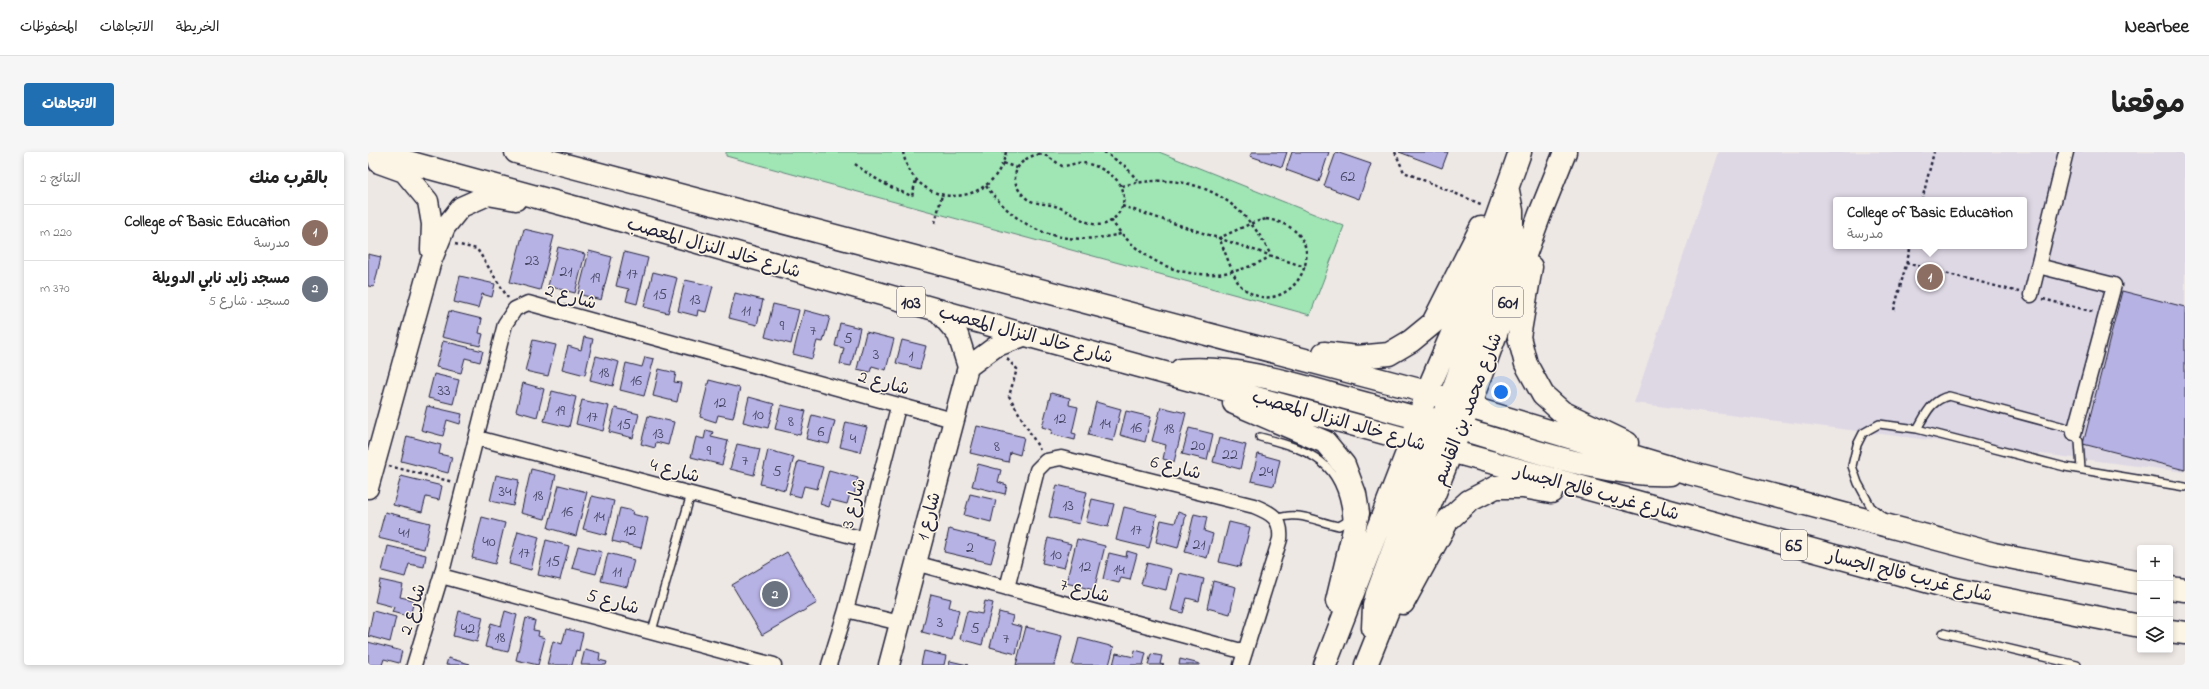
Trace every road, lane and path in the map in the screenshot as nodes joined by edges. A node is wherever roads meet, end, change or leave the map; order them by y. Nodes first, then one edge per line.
1 (371, 152) edge
2 (516, 152) edge
3 (903, 152) edge
4 (1006, 152) edge
5 (1104, 152) edge
6 (1395, 152) edge
7 (1519, 152) edge
8 (1565, 152) edge
9 (1934, 152) edge
10 (2066, 152) edge
11 (368, 158) edge
12 (1003, 163) junction
13 (855, 164) dead end
14 (1017, 168) junction
15 (916, 180) junction
16 (1139, 182) junction
17 (986, 186) junction
18 (1122, 186) junction
19 (1507, 188) junction
20 (942, 195) junction
21 (1923, 197) edge
22 (1122, 206) junction
23 (1491, 208) junction
24 (588, 211) junction
25 (1540, 214) junction
26 (1112, 220) junction
27 (935, 223) dead end
28 (1252, 223) junction
29 (1121, 234) junction
30 (1219, 238) junction
31 (440, 240) junction
32 (1910, 249) edge
33 (1271, 256) junction
34 (1906, 263) junction
35 (430, 264) junction
36 (2038, 266) junction
37 (1305, 267) junction
38 (1234, 272) junction
39 (2031, 296) junction
40 (515, 309) junction
41 (936, 309) junction
42 (1894, 310) dead end
43 (2106, 316) junction
44 (1026, 335) junction
45 (1233, 341) junction
46 (995, 347) junction
47 (968, 367) junction
48 (1162, 371) junction
49 (1427, 392) junction
50 (898, 406) junction
51 (1469, 407) junction
52 (953, 420) junction
53 (1434, 425) junction
54 (1917, 429) junction
55 (2074, 433) junction
56 (1260, 437) dead end
57 (477, 438) junction
58 (1450, 452) junction
59 (1046, 461) junction
60 (375, 462) junction
61 (2081, 469) junction
62 (1689, 473) junction
63 (465, 485) junction
64 (2185, 487) edge
65 (368, 488) edge
66 (691, 494) junction
67 (1672, 512) junction
68 (1276, 518) junction
69 (1899, 529) junction
70 (863, 539) junction
71 (915, 563) junction
72 (441, 576) junction
73 (2137, 583) edge
74 (1006, 588) junction
75 (2173, 588) edge
76 (2185, 590) edge
77 (846, 610) junction
78 (900, 623) junction
79 (2137, 625) edge
80 (652, 631) junction
81 (2173, 631) edge
82 (2185, 633) edge
83 (1943, 634) dead end
84 (1375, 641) junction
85 (1243, 659) edge
86 (414, 665) edge
87 (774, 665) edge
88 (829, 665) edge
89 (889, 665) edge
90 (1322, 665) edge
91 (1325, 665) edge
92 (1367, 665) edge
93 (2077, 665) edge

1 - 24 main road, شارع خالد النزال المعصب / 103
2 - 45 main road, 103
3 - 15 path
4 - 12 path
5 - 16 path
6 - 23 path
7 - 19 main road, 601
7 - 23 main road
8 - 25 main road, شارع محمد بن القاسم / 601
9 - 21 path
10 - 36 street
11 - 35 street
12 - 14 path
12 - 17 path
13 - 15 path
14 - 18 path
14 - 26 path
15 - 20 path
16 - 18 path
16 - 28 path
17 - 20 path
17 - 29 path
18 - 22 path
19 - 49 main road, 601
19 - 53 main road
20 - 27 path
22 - 26 path
22 - 30 path
23 - 45 main road
24 - 31 street
24 - 41 main road, شارع خالد النزال المعصب / 103
25 - 51 main road, شارع محمد بن القاسم / 601
25 - 62 main road
26 - 29 path
28 - 30 path
28 - 33 path
28 - 37 path
29 - 38 path
30 - 33 path
30 - 38 path
31 - 35 street
31 - 40 path
32 - 34 path
33 - 37 path
33 - 38 path
34 - 39 path
34 - 42 path
35 - 60 street
36 - 39 street
36 - 43 street
37 - 38 path
39 - 43 path
40 - 50 street, شارع 2
40 - 57 street, شارع 2
41 - 44 main road, شارع خالد النزال المعصب / 103
41 - 47 street
43 - 55 street
44 - 46 street
44 - 48 main road, شارع خالد النزال المعصب / 103
45 - 49 main road, 103
46 - 47 street
46 - 59 path
47 - 52 street, شارع 1
48 - 53 main road
48 - 90 main road
49 - 53 main road, 601
50 - 52 street, شارع 2
50 - 70 street, شارع 3
51 - 53 main road
51 - 62 main road, 65
52 - 71 street, شارع 1
53 - 58 main road, شارع خالد النزال المعصب
53 - 62 main road
53 - 84 main road
53 - 91 main road, 601
54 - 55 lane
54 - 61 lane
54 - 69 lane
55 - 61 lane
56 - 68 lane
57 - 63 street, شارع 2
57 - 66 street, شارع 4
58 - 67 main road, شارع غريب فالح الجسار / 65
58 - 84 main road, شارع محمد بن القاسم
59 - 68 street, شارع 6
59 - 74 street
60 - 63 path
60 - 65 street
61 - 64 lane
62 - 69 main road, 65
63 - 72 street, شارع 2
66 - 70 street, شارع 4
66 - 80 lane
67 - 79 main road, شارع غريب فالح الجسار / 65
67 - 92 main road
68 - 85 street
69 - 73 main road, 65
70 - 77 street, شارع 3
71 - 74 street, شارع 7
71 - 78 street, شارع 1
72 - 80 street, شارع 5
72 - 86 street, شارع 2
74 - 85 street, شارع 7
75 - 76 main road
77 - 78 street
77 - 88 street, شارع 3
78 - 89 street, شارع 1
80 - 87 street, شارع 5
81 - 82 main road
83 - 93 lane
84 - 92 main road, شارع محمد بن القاسم

